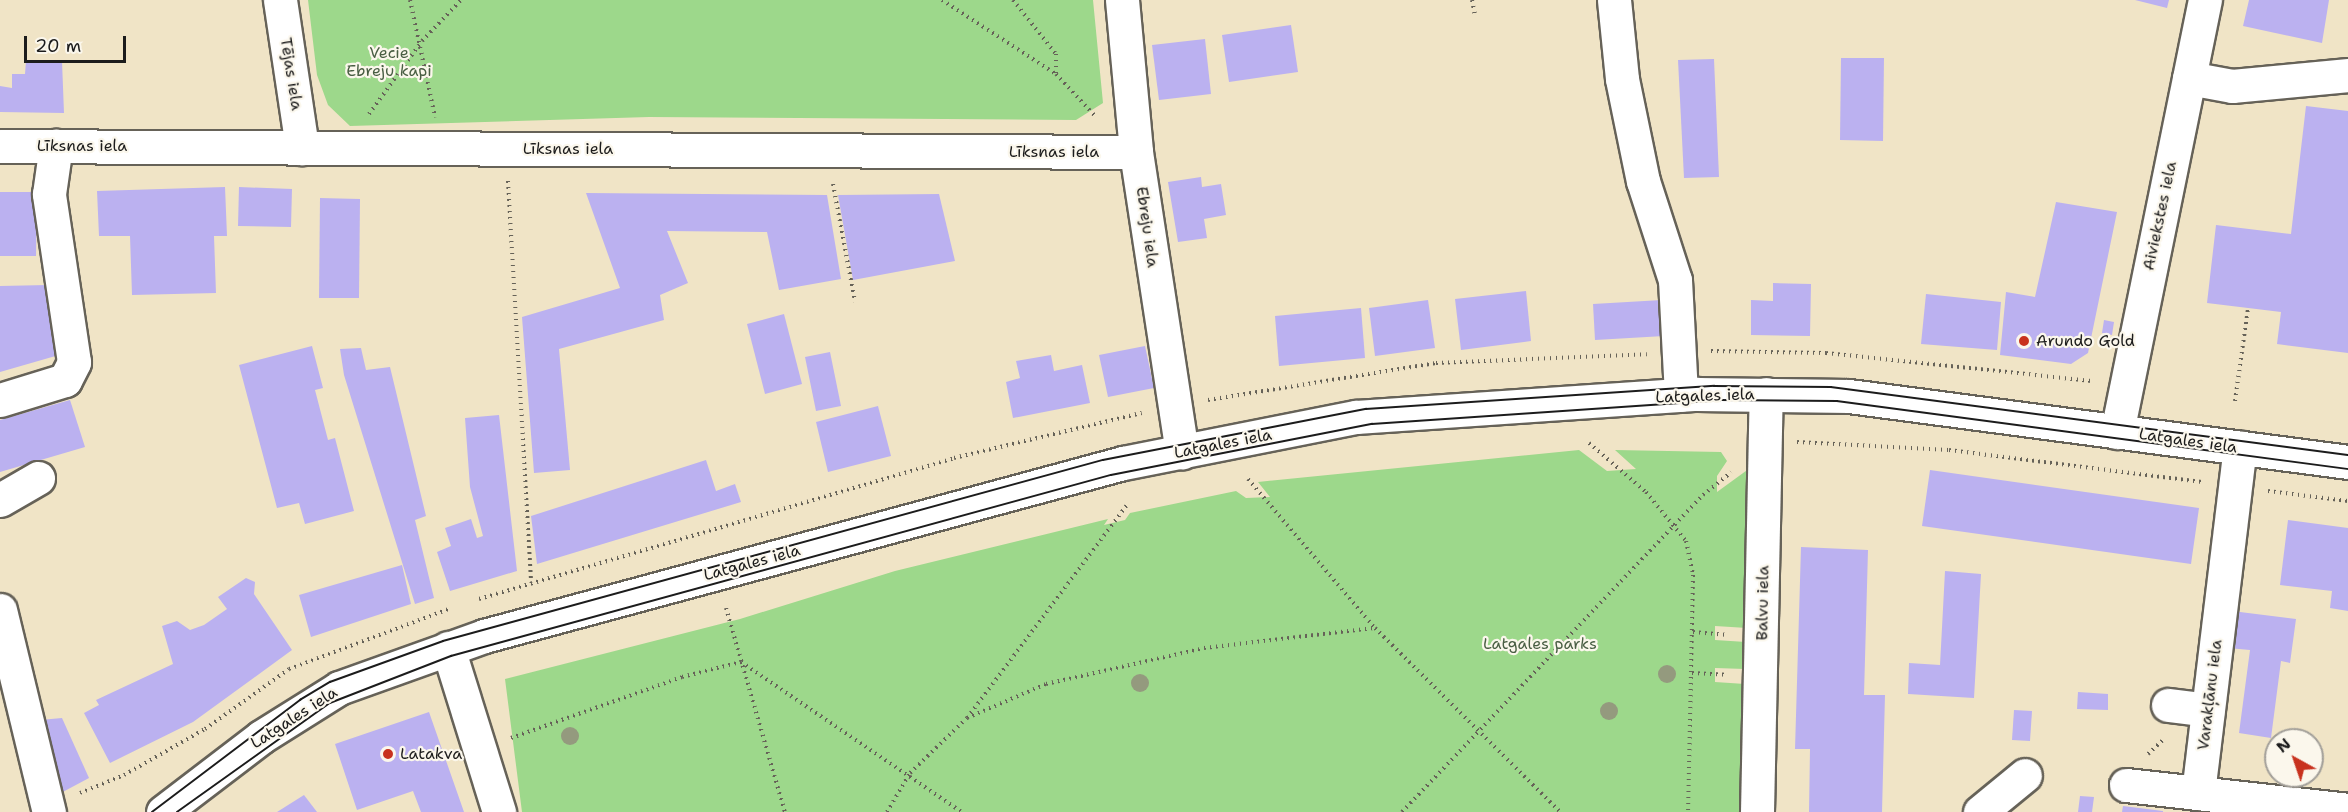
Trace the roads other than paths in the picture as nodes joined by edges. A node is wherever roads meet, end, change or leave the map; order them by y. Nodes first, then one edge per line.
1 (280, 0) edge
2 (1122, 0) edge
3 (1614, 0) edge
4 (2205, 0) edge
5 (2348, 75) edge
6 (2188, 78) junction
7 (1136, 144) junction
8 (56, 145) junction
9 (0, 146) edge
10 (302, 148) junction
11 (1767, 394) junction
12 (1681, 395) junction
13 (0, 400) edge
14 (2117, 432) junction
15 (2240, 448) junction
16 (1182, 452) junction
17 (2348, 462) edge
18 (38, 478) dead end
19 (0, 500) edge
20 (0, 610) edge
21 (448, 648) junction
22 (2168, 705) dead end
23 (2208, 710) junction
24 (2025, 775) dead end
25 (2126, 785) dead end
26 (2198, 793) junction
27 (2348, 810) edge
28 (50, 812) edge
29 (163, 812) edge
30 (499, 812) edge
31 (1757, 812) edge
32 (1980, 812) edge

1 - 10 street, Tējas iela
2 - 7 street, Ebreju iela
3 - 12 street
4 - 6 street, Aiviekstes iela
5 - 6 street
6 - 14 street, Aiviekstes iela
7 - 10 street, Līksnas iela
7 - 16 street, Ebreju iela
8 - 9 street, Līksnas iela
8 - 10 street, Līksnas iela
8 - 13 street
11 - 12 street, Latgales iela
11 - 14 street, Latgales iela
11 - 31 street, Balvu iela
12 - 16 street, Latgales iela
14 - 15 street, Latgales iela
15 - 17 street, Latgales iela
15 - 23 street, Varakļānu iela
16 - 21 street, Latgales iela
18 - 19 street
20 - 28 street
21 - 29 street, Latgales iela
21 - 30 street
22 - 23 street
23 - 26 street, Varakļānu iela
24 - 32 street
25 - 26 street
26 - 27 street

